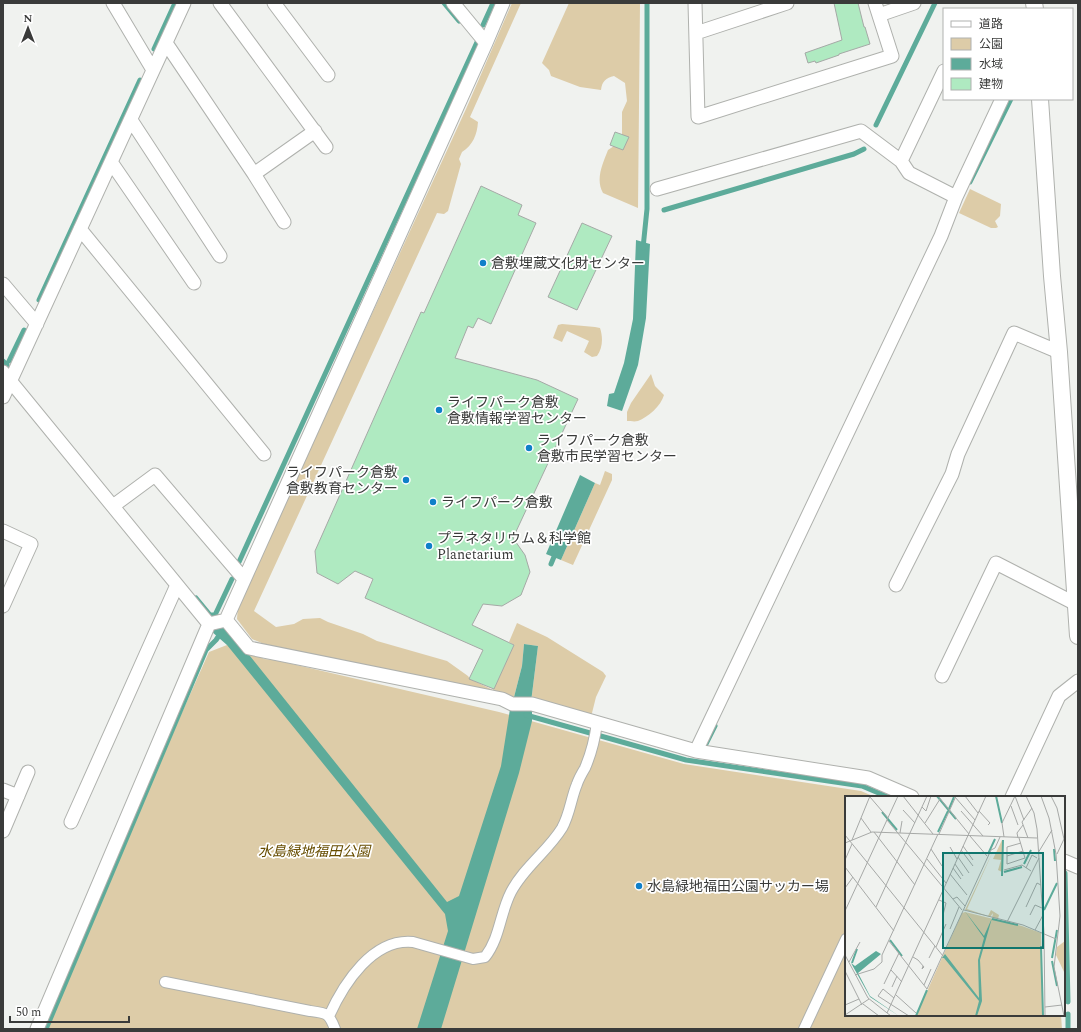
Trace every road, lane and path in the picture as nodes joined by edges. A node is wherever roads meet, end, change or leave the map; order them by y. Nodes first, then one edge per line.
1 (113, 3) edge
2 (184, 3) edge
3 (220, 3) edge
4 (274, 3) edge
5 (453, 3) edge
6 (503, 3) edge
7 (696, 3) edge
8 (787, 3) edge
9 (914, 3) edge
10 (877, 9) edge
11 (696, 32) junction
12 (166, 43) junction
13 (486, 43) junction
14 (153, 70) junction
15 (943, 73) edge
16 (328, 75) dead end
17 (1002, 100) edge
18 (1040, 100) edge
19 (131, 120) junction
20 (315, 131) junction
21 (326, 147) dead end
22 (901, 161) junction
23 (111, 162) junction
24 (254, 174) junction
25 (657, 189) dead end
26 (956, 197) junction
27 (284, 222) dead end
28 (80, 229) junction
29 (220, 256) dead end
30 (194, 283) dead end
31 (3, 284) edge
32 (37, 324) junction
33 (1059, 352) junction
34 (7, 376) edge
35 (3, 397) edge
36 (264, 454) dead end
37 (113, 506) junction
38 (3, 531) edge
39 (244, 579) junction
40 (177, 585) junction
41 (896, 585) dead end
42 (1076, 604) junction
43 (3, 606) edge
44 (226, 620) junction
45 (209, 624) junction
46 (1078, 636) edge
47 (942, 676) dead end
48 (1078, 681) edge
49 (597, 724) junction
50 (696, 751) junction
51 (28, 772) dead end
52 (3, 790) edge
53 (18, 796) junction
54 (910, 796) edge
55 (1012, 796) edge
56 (71, 822) dead end
57 (3, 831) edge
58 (1065, 861) edge
59 (1078, 867) edge
60 (845, 942) edge
61 (165, 982) dead end
62 (330, 1016) junction
63 (37, 1029) edge
64 (335, 1029) edge
65 (804, 1029) edge

1 - 14 street
2 - 12 street
3 - 20 street
4 - 16 street
5 - 13 street
6 - 13 street
7 - 11 street
8 - 11 street
9 - 10 street
10 - 11 street
12 - 14 street
12 - 24 street
13 - 39 street
14 - 19 street
15 - 22 street
17 - 26 street
18 - 33 street
19 - 23 street
19 - 29 street
20 - 21 street
20 - 24 street
22 - 25 street
22 - 26 street
23 - 28 street
23 - 30 street
24 - 27 street
26 - 50 street
28 - 32 street
28 - 36 street
31 - 32 street
32 - 34 street
33 - 41 street
33 - 42 street
34 - 35 street
34 - 37 street
37 - 39 street
37 - 40 street
38 - 43 street
39 - 44 street
40 - 45 street
40 - 56 street
42 - 46 street
42 - 47 street
44 - 45 street
44 - 49 street
45 - 63 street
48 - 55 street
49 - 50 street
49 - 62 street
50 - 54 street
51 - 53 street
52 - 53 street
53 - 57 street
58 - 59 street
60 - 65 street
61 - 62 street
62 - 64 street

